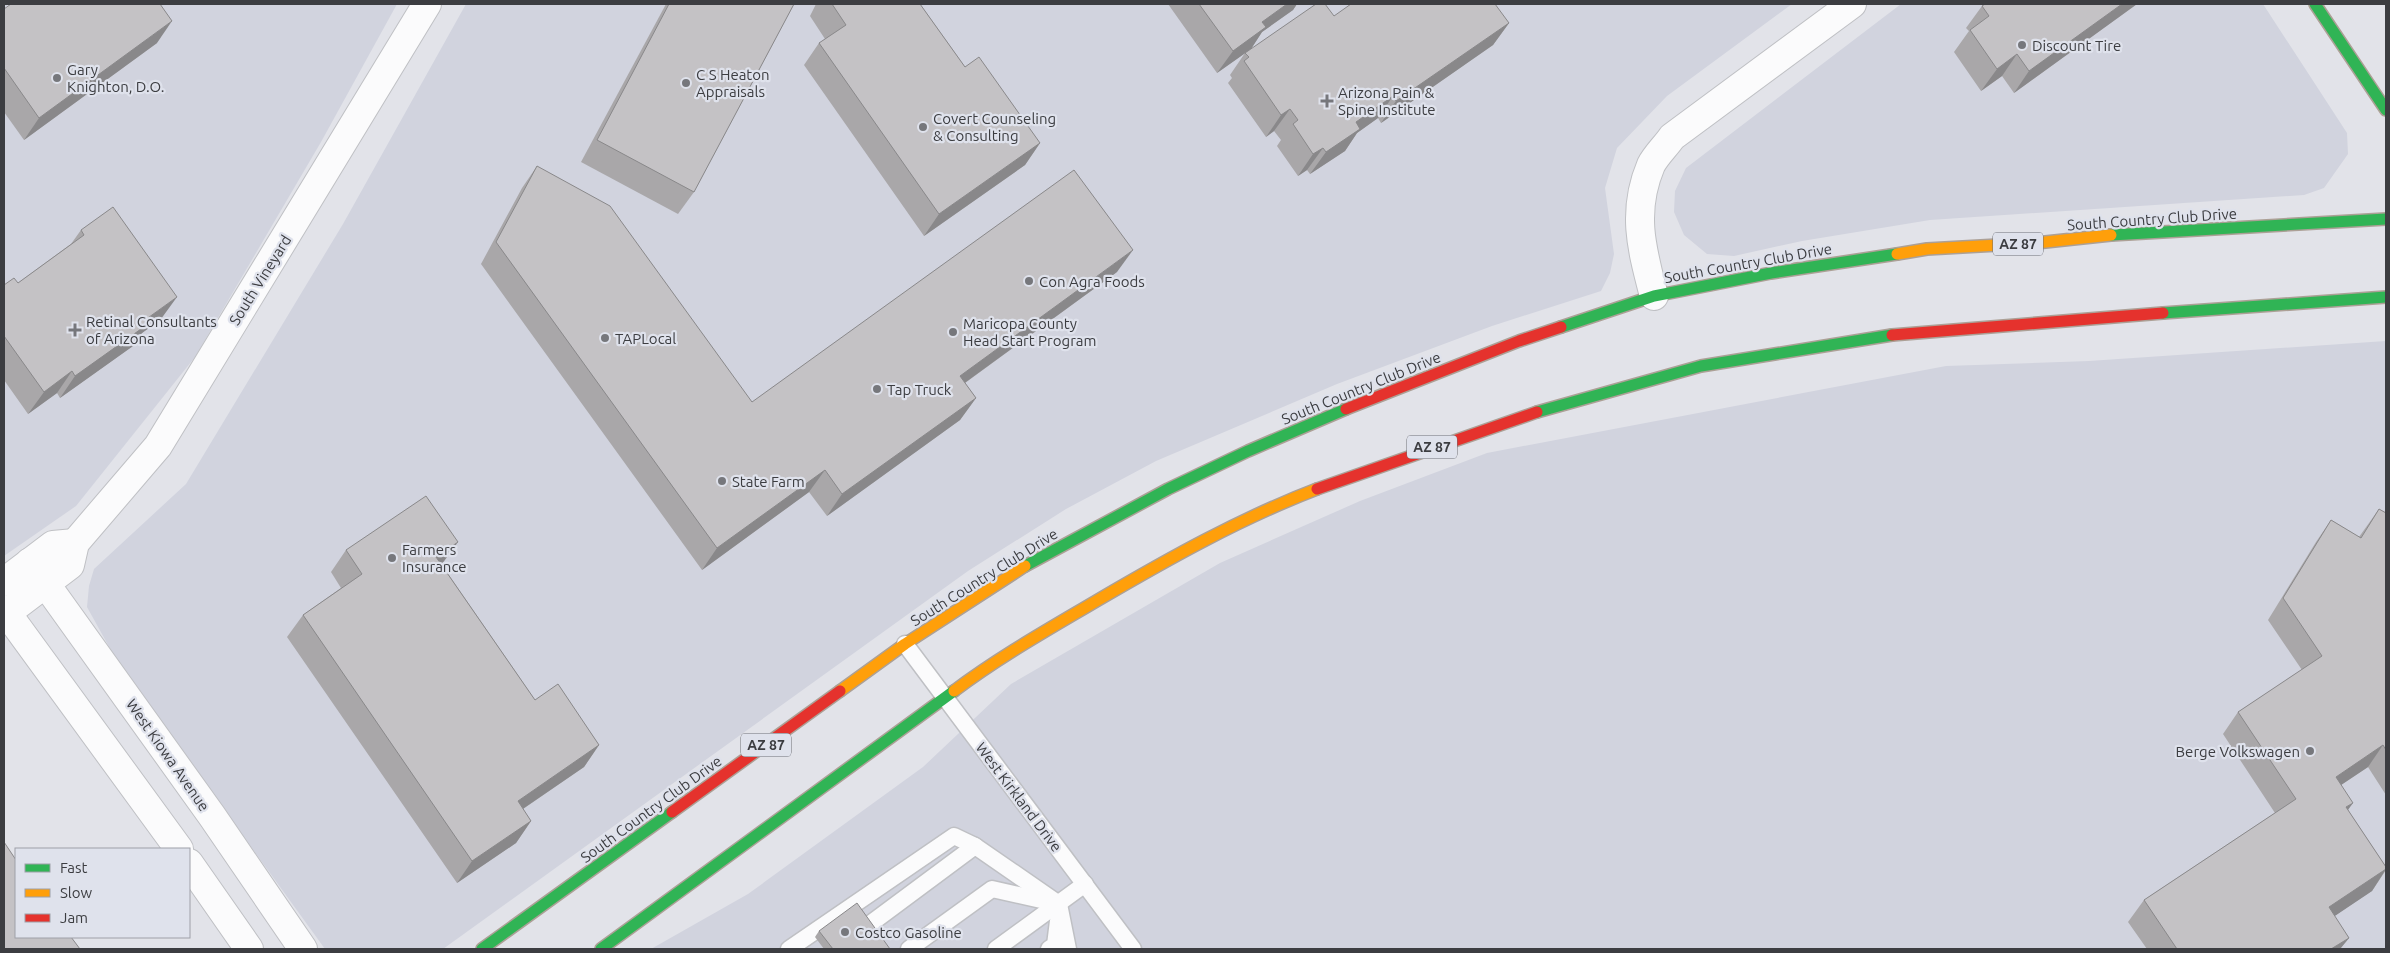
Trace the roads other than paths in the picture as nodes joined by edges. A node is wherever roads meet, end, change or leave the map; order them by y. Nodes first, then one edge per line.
1 (427, 4) edge
2 (1852, 4) edge
3 (2315, 4) edge
4 (2386, 110) edge
5 (2386, 220) edge
6 (1654, 296) junction
7 (2386, 297) edge
8 (38, 572) junction
9 (4, 582) edge
10 (5, 612) edge
11 (905, 644) junction
12 (945, 698) junction
13 (975, 846) junction
14 (178, 848) edge
15 (190, 864) edge
16 (1085, 884) junction
17 (1060, 904) junction
18 (866, 928) edge
19 (249, 949) edge
20 (304, 949) edge
21 (482, 949) edge
22 (601, 949) edge
23 (788, 949) edge
24 (909, 949) edge
25 (996, 949) edge
26 (1049, 949) edge
27 (1068, 949) edge
28 (1133, 949) edge

1 - 8 street, South Vineyard
2 - 6 street
3 - 4 main road
5 - 6 main road, South Country Club Drive / AZ 87
6 - 11 main road, South Country Club Drive / AZ 87
7 - 12 main road, AZ 87
8 - 9 street, South Vineyard
8 - 10 street, South Vineyard
8 - 20 street, West Kiowa Avenue
10 - 14 street
11 - 12 lane, West Kirkland Drive
11 - 21 main road, South Country Club Drive / AZ 87
12 - 16 lane, West Kirkland Drive
12 - 22 main road, AZ 87
13 - 17 lane
13 - 18 lane
13 - 23 lane
15 - 19 street
16 - 17 lane
16 - 28 lane, West Kirkland Drive
17 - 24 lane
17 - 25 lane
17 - 26 lane
17 - 27 lane

